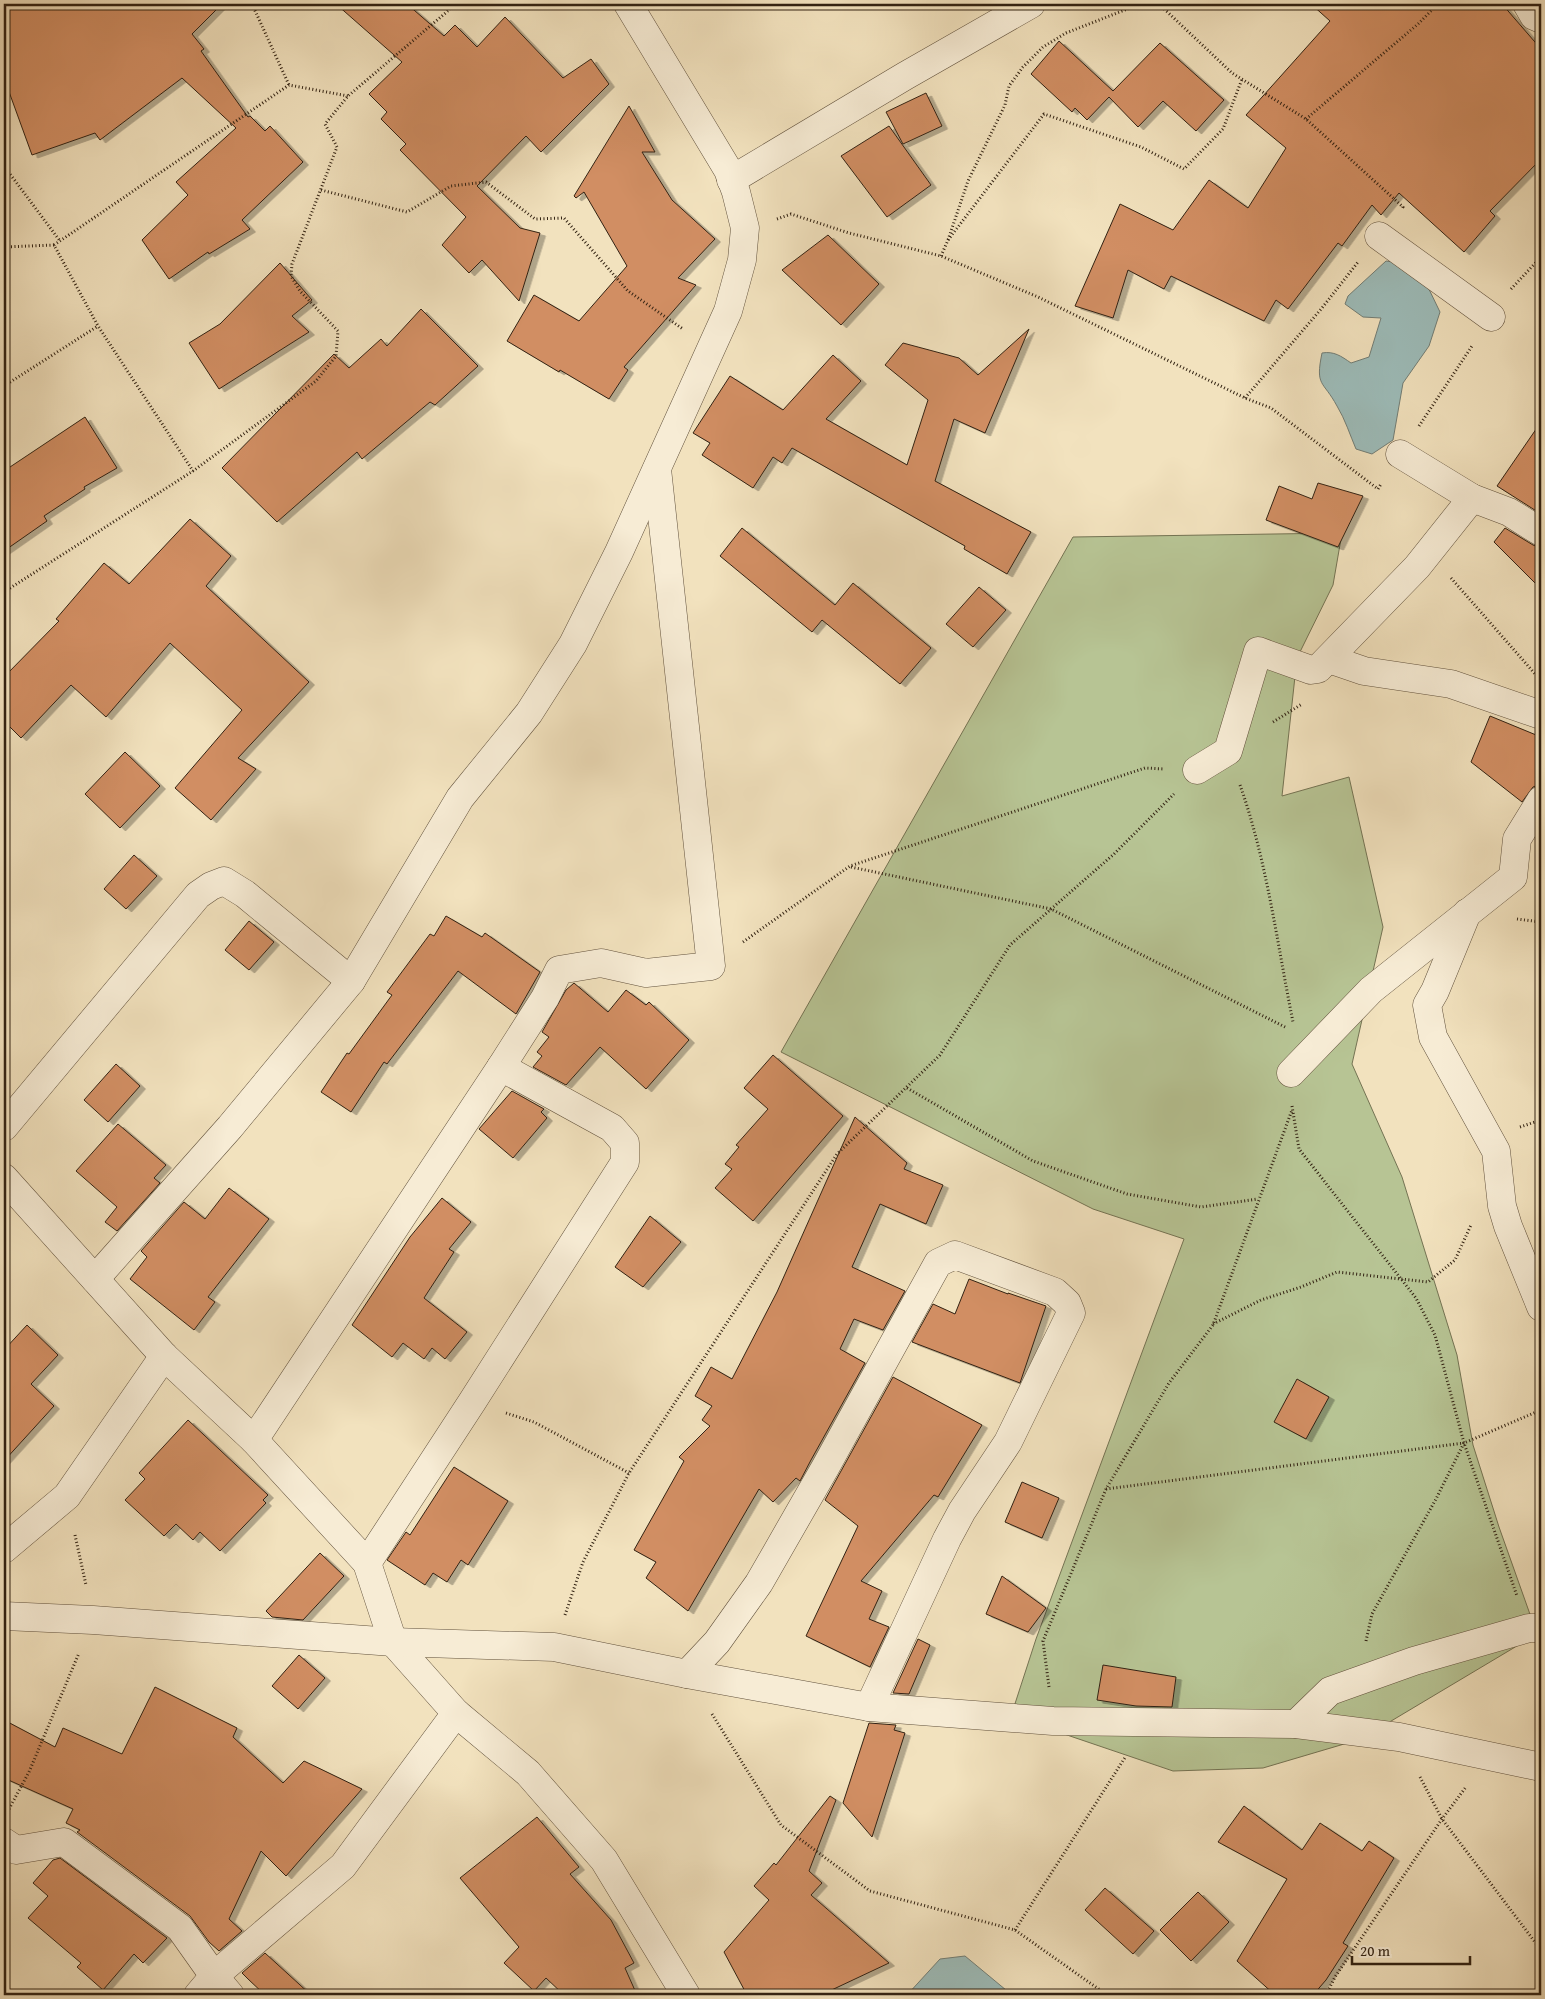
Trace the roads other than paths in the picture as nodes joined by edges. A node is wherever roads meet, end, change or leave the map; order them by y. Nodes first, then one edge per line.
1 (628, 4) edge
2 (1031, 4) edge
3 (1527, 4) edge
4 (1541, 19) edge
5 (731, 180) junction
6 (1379, 236) road end
7 (1491, 317) road end
8 (1400, 454) road end
9 (656, 468) junction
10 (1472, 498) junction
11 (1541, 532) edge
12 (1329, 659) junction
13 (1541, 715) edge
14 (1198, 770) road end
15 (1541, 800) edge
16 (1467, 913) junction
17 (351, 981) junction
18 (501, 1067) junction
19 (1291, 1073) road end
20 (4, 1127) edge
21 (4, 1178) edge
22 (95, 1279) junction
23 (1541, 1307) edge
24 (164, 1356) junction
25 (254, 1440) junction
26 (4, 1549) edge
27 (366, 1563) junction
28 (4, 1616) edge
29 (1535, 1628) edge
30 (393, 1642) junction
31 (688, 1674) junction
32 (869, 1707) junction
33 (456, 1713) junction
34 (1296, 1724) junction
35 (1541, 1767) edge
36 (4, 1842) edge
37 (214, 1989) edge
38 (686, 1995) edge

1 - 5 street
2 - 5 street
3 - 4 street
5 - 9 street
6 - 7 street
8 - 10 street
9 - 17 street
9 - 18 street
10 - 11 street
10 - 12 street
12 - 13 street
12 - 14 street
15 - 16 street
16 - 19 street
16 - 23 street
17 - 20 street
17 - 22 street
18 - 25 street
18 - 27 street
21 - 22 street
22 - 24 street
24 - 25 street
24 - 26 street
25 - 27 street
27 - 30 street
28 - 30 street
29 - 34 street
30 - 31 street
30 - 33 street
31 - 32 street
31 - 32 street
32 - 34 street
33 - 37 street
33 - 38 street
34 - 35 street
36 - 37 street

